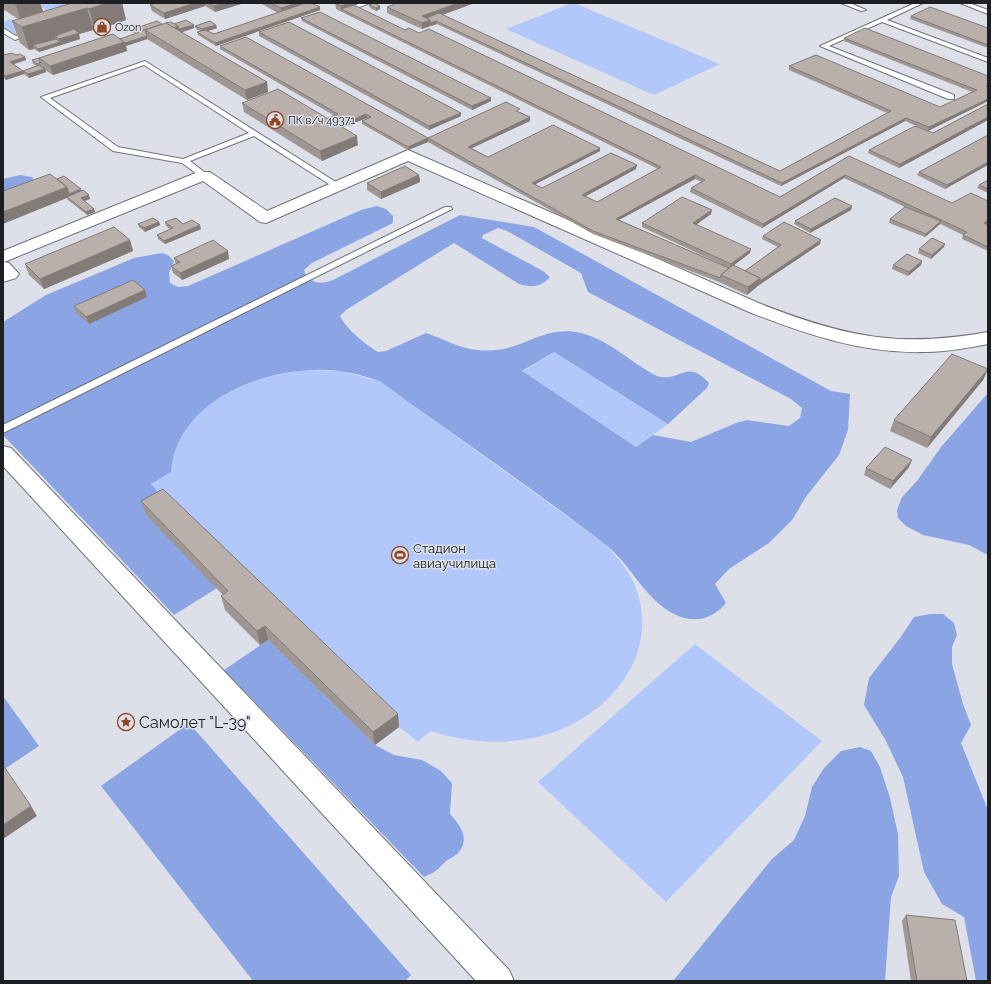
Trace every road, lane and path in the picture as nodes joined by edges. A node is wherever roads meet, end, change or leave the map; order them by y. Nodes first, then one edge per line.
1 (366, 3) edge
2 (844, 3) edge
3 (920, 3) edge
4 (963, 3) edge
5 (357, 6) edge
6 (863, 10) dead end
7 (988, 12) edge
8 (882, 20) junction
9 (3, 30) edge
10 (37, 31) edge
11 (988, 60) edge
12 (951, 97) dead end
13 (255, 133) junction
14 (184, 161) junction
15 (204, 175) junction
16 (338, 186) junction
17 (448, 209) dead end
18 (3, 257) edge
19 (3, 267) edge
20 (3, 277) edge
21 (988, 338) edge
22 (3, 429) edge
23 (3, 453) edge
24 (498, 981) edge

1 - 5 lane
2 - 6 lane
3 - 8 lane
4 - 7 lane
8 - 11 lane
8 - 12 lane
9 - 10 lane
13 - 14 lane
13 - 14 lane
13 - 16 lane
14 - 15 lane
15 - 16 street
15 - 18 street
16 - 21 street
17 - 22 lane
19 - 20 street
23 - 24 street

